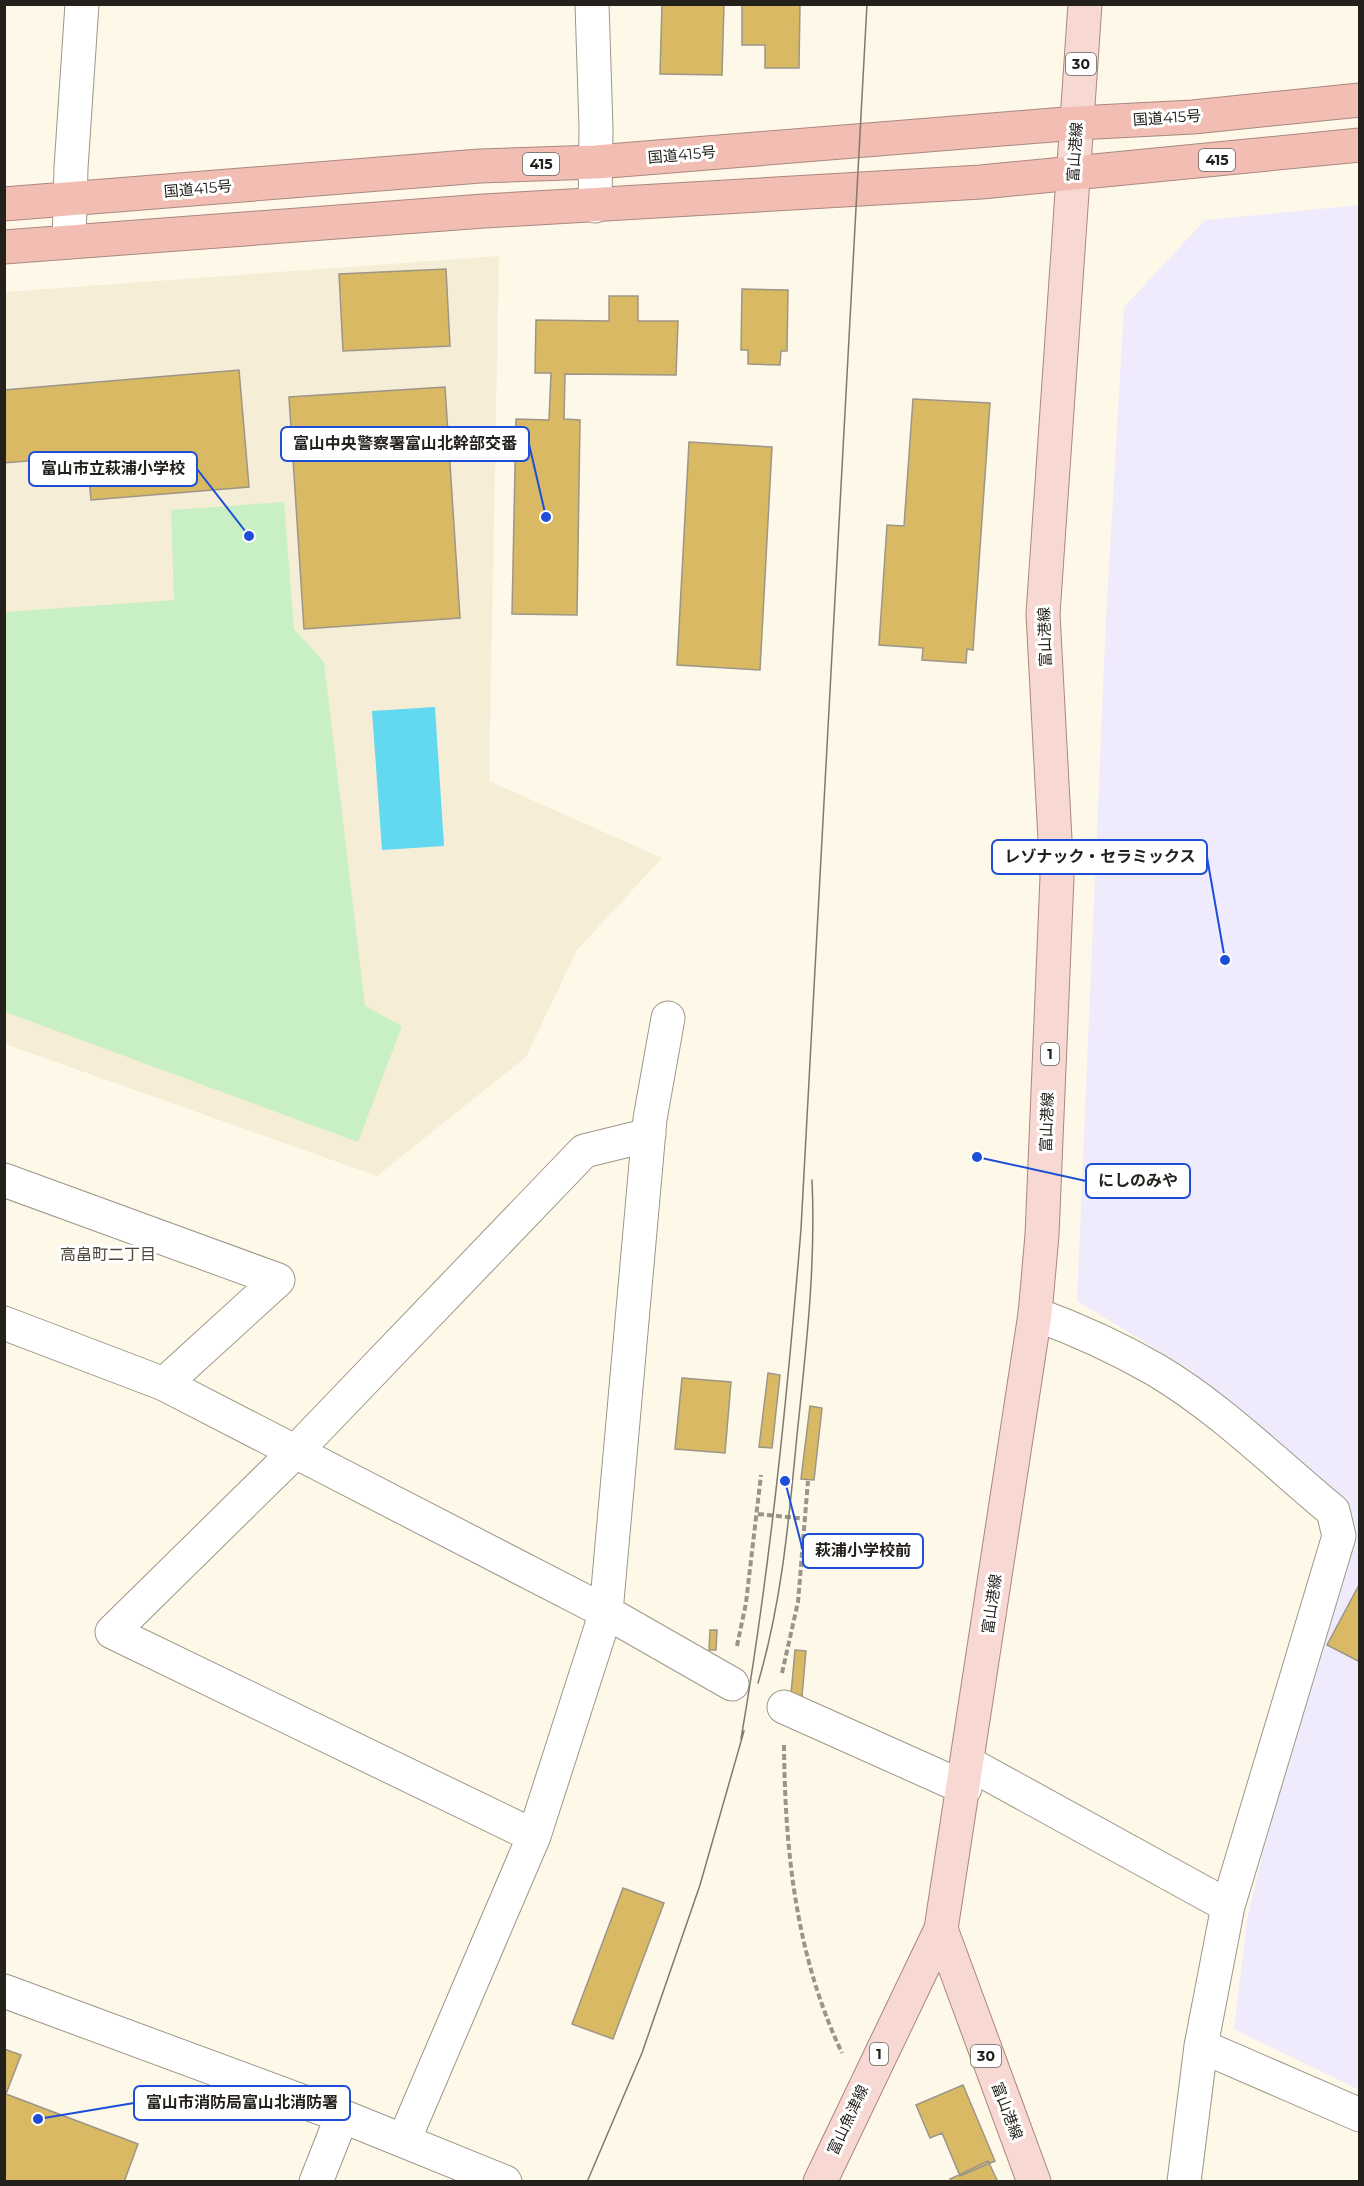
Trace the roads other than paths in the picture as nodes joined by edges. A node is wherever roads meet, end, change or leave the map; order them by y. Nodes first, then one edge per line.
1 (82, 4) edge
2 (592, 4) edge
3 (1085, 4) edge
4 (1359, 100) edge
5 (1077, 123) junction
6 (1359, 145) edge
7 (596, 162) junction
8 (1074, 174) junction
9 (70, 200) junction
10 (4, 204) edge
11 (595, 206) junction
12 (69, 242) junction
13 (4, 247) edge
14 (668, 1018) dead end
15 (649, 1135) junction
16 (4, 1180) edge
17 (1035, 1314) junction
18 (4, 1323) edge
19 (164, 1384) junction
20 (295, 1452) junction
21 (606, 1612) junction
22 (728, 1682) road end
23 (784, 1707) road end
24 (966, 1776) junction
25 (534, 1836) junction
26 (1228, 1906) junction
27 (941, 1929) junction
28 (4, 1991) edge
29 (1202, 2046) junction
30 (1359, 2115) edge
31 (342, 2116) junction
32 (404, 2140) junction
33 (316, 2181) edge
34 (505, 2181) edge
35 (820, 2181) edge
36 (1034, 2181) edge
37 (1184, 2181) edge

1 - 9 street
2 - 7 street
3 - 5 main road, 富山港線 / 30
4 - 5 highway, 国道415号 / 415
5 - 7 highway, 国道415号 / 415
5 - 8 main road, 富山港線 / 30
6 - 8 highway, 415
7 - 9 highway, 国道415号 / 415
7 - 11 street
8 - 11 highway, 415
8 - 17 main road, 富山港線 / 1
9 - 10 highway, 国道415号 / 415
9 - 12 street
11 - 12 highway, 415
12 - 13 highway, 415
14 - 15 street
15 - 20 street
15 - 21 street
16 - 19 street
17 - 24 main road, 富山港線 / 1
17 - 26 street
18 - 19 street
19 - 20 street
20 - 21 street
20 - 25 street
21 - 22 street
21 - 25 street
23 - 24 street
24 - 26 street
24 - 27 main road, 富山港線 / 1
25 - 32 street
26 - 29 street
27 - 35 main road, 富山魚津線 / 1
27 - 36 main road, 富山港線 / 30
28 - 31 street
29 - 30 street
29 - 37 street
31 - 32 street
31 - 33 street
32 - 34 street

